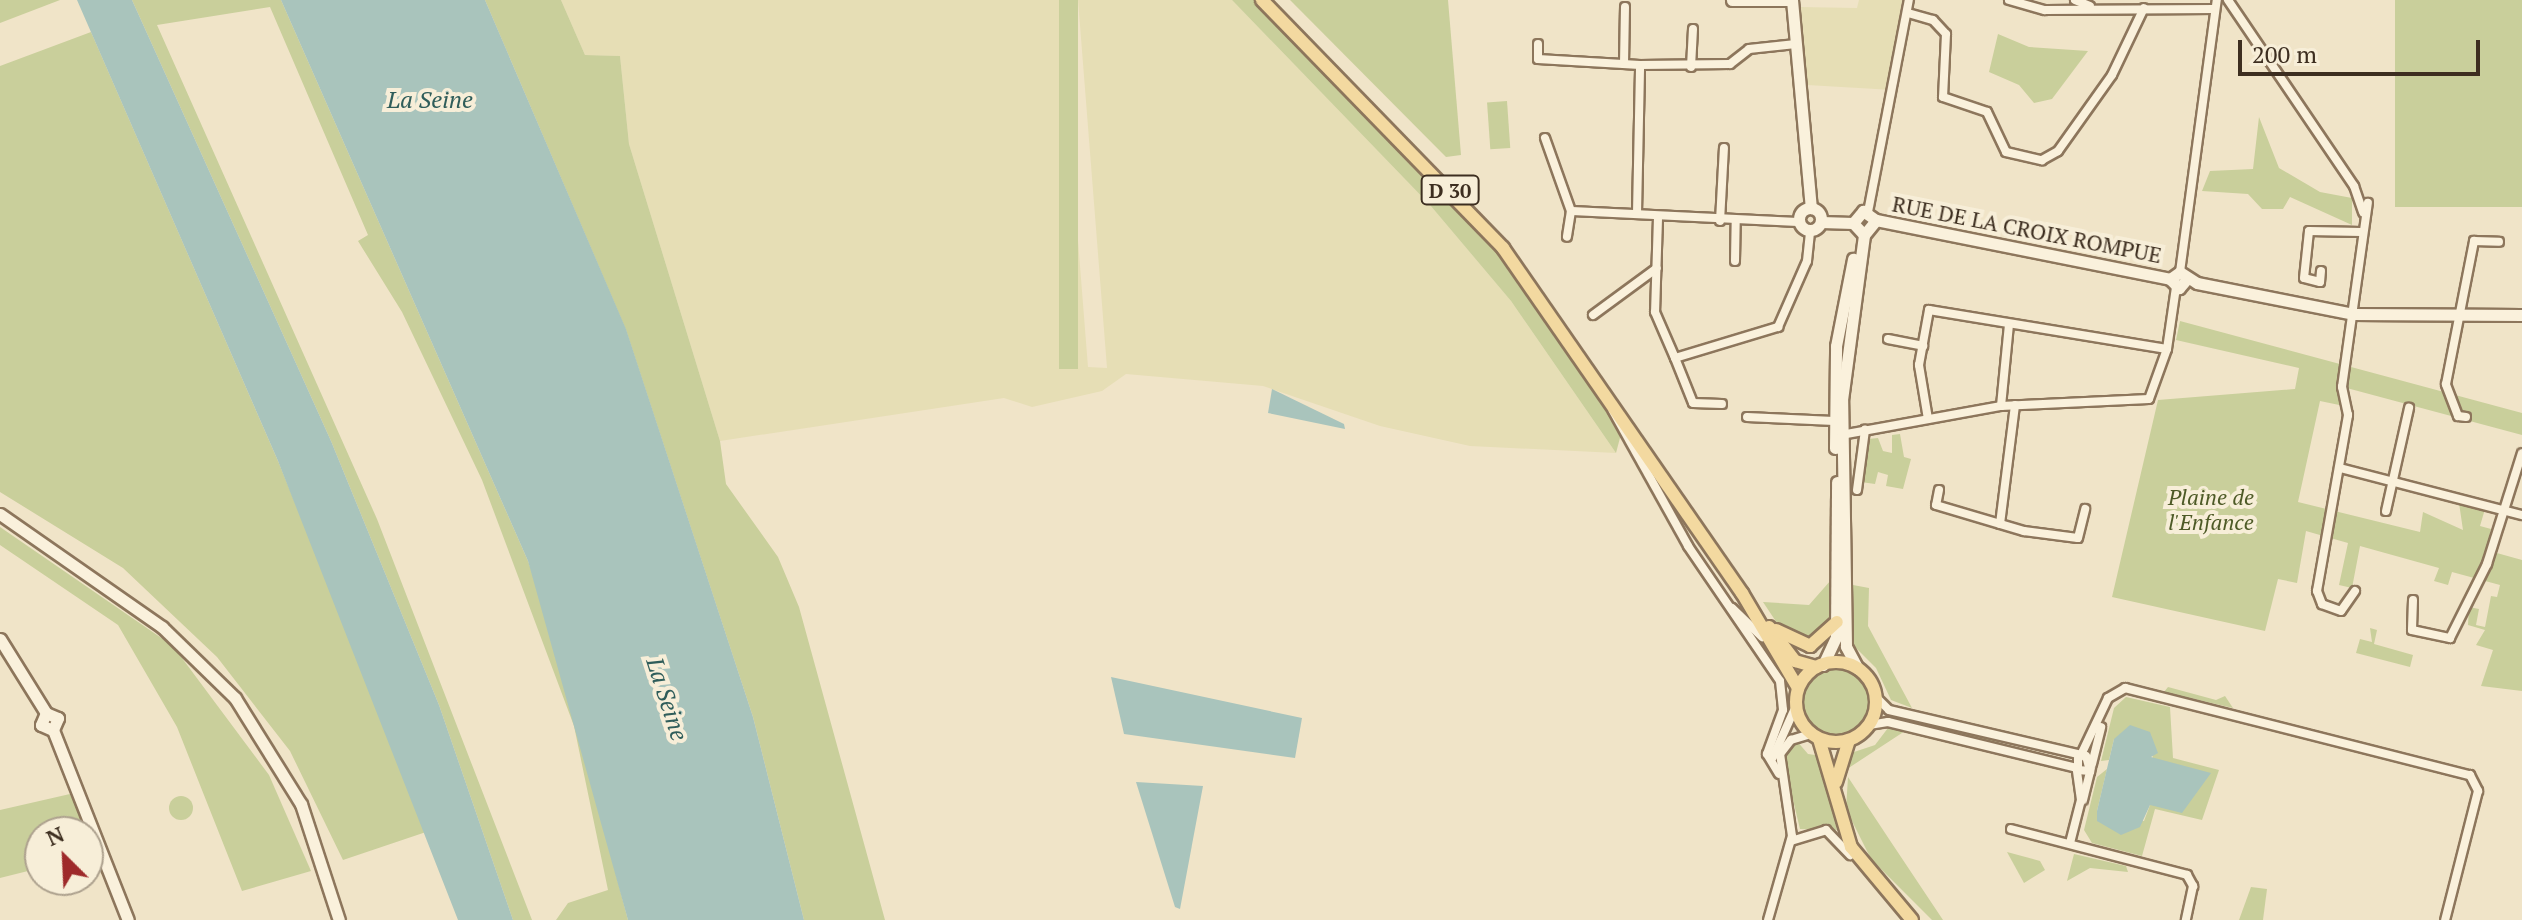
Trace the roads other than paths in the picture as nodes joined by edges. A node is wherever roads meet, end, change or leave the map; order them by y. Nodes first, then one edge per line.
1 (1262, 0) edge
2 (1732, 0) edge
3 (1792, 0) edge
4 (1909, 0) edge
5 (2009, 0) edge
6 (2075, 0) edge
7 (2228, 0) edge
8 (2216, 4) edge
9 (2091, 6) junction
10 (1625, 7) dead end
11 (2144, 8) junction
12 (1908, 13) junction
13 (1693, 29) dead end
14 (1538, 44) dead end
15 (1796, 44) junction
16 (1624, 64) junction
17 (1640, 65) junction
18 (1691, 67) junction
19 (1545, 138) dead end
20 (1724, 148) dead end
21 (1571, 211) junction
22 (1637, 213) junction
23 (1804, 214) junction
24 (1872, 216) junction
25 (1658, 218) junction
26 (1720, 221) junction
27 (1736, 222) junction
28 (1821, 222) junction
29 (1810, 231) junction
30 (1859, 231) junction
31 (2361, 232) junction
32 (1567, 237) dead end
33 (2499, 242) dead end
34 (1735, 261) dead end
35 (1657, 268) junction
36 (2321, 271) dead end
37 (2178, 280) junction
38 (2353, 314) junction
39 (1593, 315) dead end
40 (2460, 315) junction
41 (2522, 315) edge
42 (2009, 324) junction
43 (1888, 339) dead end
44 (1923, 346) junction
45 (2167, 349) junction
46 (1675, 358) junction
47 (1612, 402) junction
48 (1722, 404) dead end
49 (2015, 405) junction
50 (2001, 406) junction
51 (2409, 408) dead end
52 (1747, 417) dead end
53 (2466, 417) dead end
54 (1928, 419) junction
55 (1834, 421) junction
56 (1865, 430) junction
57 (1838, 435) junction
58 (2522, 453) edge
59 (2340, 468) junction
60 (2392, 480) junction
61 (1857, 490) dead end
62 (1939, 490) dead end
63 (2503, 508) junction
64 (2085, 509) dead end
65 (2386, 511) dead end
66 (0, 514) edge
67 (2522, 515) edge
68 (1845, 524) junction
69 (2000, 524) junction
70 (2355, 591) dead end
71 (1742, 593) junction
72 (2413, 600) dead end
73 (1728, 606) junction
74 (1765, 620) junction
75 (1837, 622) junction
76 (0, 639) edge
77 (1770, 646) junction
78 (1819, 666) junction
79 (1858, 669) junction
80 (1798, 688) junction
81 (1876, 697) junction
82 (1796, 706) junction
83 (2101, 722) junction
84 (1869, 725) junction
85 (1815, 737) junction
86 (1849, 740) junction
87 (2078, 763) junction
88 (2092, 766) junction
89 (1779, 774) junction
90 (1787, 791) junction
91 (2079, 808) junction
92 (1838, 813) junction
93 (2011, 829) dead end
94 (1791, 841) junction
95 (2070, 843) junction
96 (1857, 860) junction
97 (331, 887) junction
98 (128, 920) edge
99 (339, 920) edge
100 (347, 920) edge
101 (1768, 920) edge
102 (1912, 920) edge
103 (2186, 920) edge
104 (2445, 920) edge

1 - 47 main road, D 30
2 - 3 street
3 - 15 street
4 - 12 street
5 - 9 street
6 - 9 street
7 - 31 street
8 - 11 street
8 - 37 street
9 - 11 street
10 - 16 street
11 - 12 street
12 - 24 street
13 - 18 street
14 - 16 street
15 - 18 street
15 - 23 street
16 - 17 street
17 - 18 street
17 - 22 street
19 - 21 street
20 - 26 street
21 - 22 street
21 - 32 street
22 - 25 street
23 - 27 street
23 - 28 street
23 - 29 street
24 - 30 street
24 - 30 street
24 - 37 street, RUE DE LA CROIX ROMPUE
25 - 26 street
25 - 35 street
26 - 27 street
27 - 34 street
28 - 29 street
28 - 30 street
29 - 46 street
30 - 55 street
30 - 57 street
31 - 36 street
31 - 38 street
33 - 40 street
35 - 39 street
35 - 46 street
37 - 38 street, RUE DE LA CROIX ROMPUE
37 - 45 street
38 - 40 street, RUE DE LA CROIX ROMPUE
38 - 59 street
40 - 41 street, RUE DE LA CROIX ROMPUE
40 - 53 street
42 - 44 street
42 - 45 street
42 - 50 street
43 - 44 street
44 - 54 street
45 - 49 street
46 - 48 street
47 - 71 main road, D 30
47 - 73 street
49 - 50 street
49 - 69 street
50 - 54 street
51 - 60 street
52 - 55 street
54 - 56 street
55 - 57 street
56 - 57 street
56 - 61 street
57 - 68 street
57 - 68 street
58 - 63 street
59 - 60 street
59 - 70 street
60 - 63 street
60 - 65 street
62 - 69 street
63 - 67 street
63 - 72 street
64 - 69 street
66 - 97 street
68 - 75 street
68 - 79 street
71 - 74 main road, D 30
71 - 77 main road, D 30
73 - 77 street
73 - 89 street
74 - 75 main road
74 - 78 main road, D 30
75 - 78 street
76 - 98 street
77 - 80 main road, D 30
78 - 79 main road
78 - 80 main road
79 - 81 main road
80 - 82 main road
81 - 84 main road
81 - 87 street
82 - 85 main road
82 - 89 street
83 - 87 street
83 - 88 street
83 - 104 street
84 - 86 main road
84 - 87 street
85 - 86 main road
85 - 90 street
85 - 92 main road
86 - 92 main road
87 - 88 street
87 - 88 street
87 - 91 street
88 - 91 street
89 - 90 street
90 - 94 street
91 - 95 street
92 - 96 main road
93 - 95 street
94 - 96 street
94 - 101 street
95 - 103 street
96 - 102 main road
97 - 99 street
97 - 100 street

